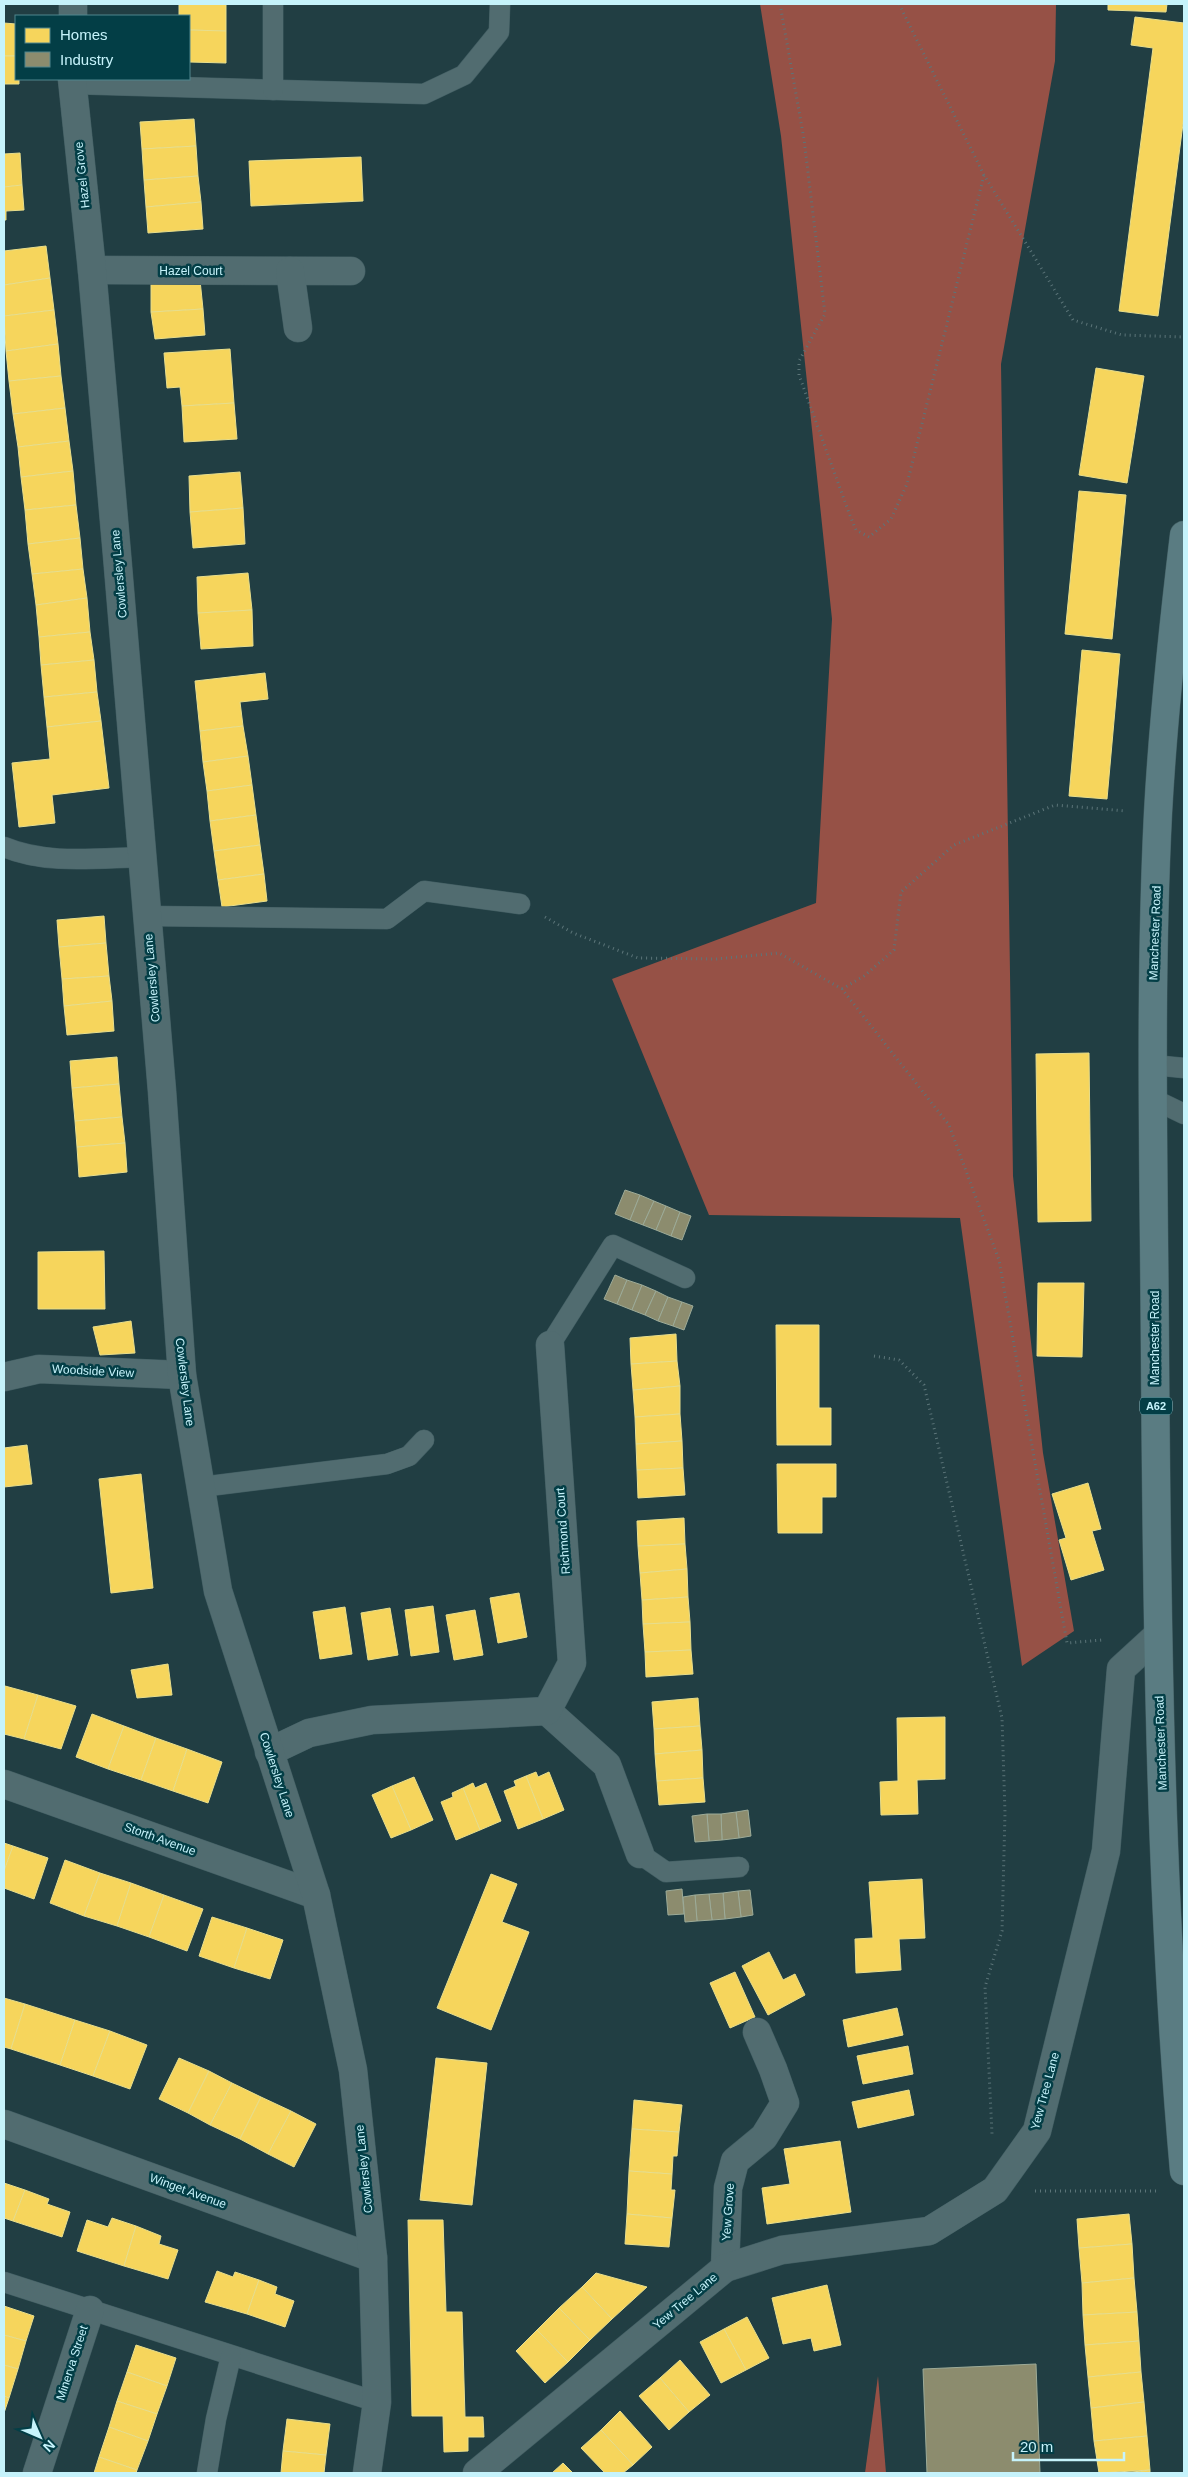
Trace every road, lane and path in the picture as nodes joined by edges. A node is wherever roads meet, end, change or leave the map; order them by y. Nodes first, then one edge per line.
1 (273, 4) edge
2 (500, 4) edge
3 (780, 4) edge
4 (899, 4) edge
5 (72, 82) edge
6 (273, 90) junction
7 (984, 175) junction
8 (92, 270) junction
9 (290, 271) junction
10 (351, 271) dead end
11 (298, 328) dead end
12 (1184, 337) edge
13 (1184, 535) edge
14 (1178, 641) edge
15 (1158, 813) junction
16 (4, 847) edge
17 (143, 857) junction
18 (520, 904) joint
19 (147, 916) junction
20 (842, 990) junction
21 (1153, 1065) junction
22 (1184, 1068) edge
23 (1153, 1099) junction
24 (1184, 1114) edge
25 (685, 1278) dead end
26 (550, 1345) joint
27 (874, 1356) dead end
28 (182, 1375) junction
29 (4, 1377) edge
30 (424, 1440) dead end
31 (201, 1487) junction
32 (1157, 1636) junction
33 (1103, 1640) dead end
34 (547, 1711) junction
35 (269, 1752) junction
36 (4, 1784) edge
37 (640, 1854) joint
38 (739, 1867) dead end
39 (316, 1895) junction
40 (1177, 1960) edge
41 (757, 2032) dead end
42 (4, 2124) edge
43 (1175, 2181) edge
44 (995, 2190) junction
45 (373, 2258) junction
46 (725, 2268) junction
47 (4, 2282) edge
48 (90, 2310) junction
49 (231, 2356) junction
50 (377, 2402) junction
51 (37, 2473) edge
52 (207, 2473) edge
53 (367, 2473) edge
54 (477, 2473) edge

1 - 6 lane
2 - 6 lane
3 - 7 path
4 - 7 path
5 - 6 lane
5 - 8 street, Hazel Grove
7 - 12 path
8 - 9 street, Hazel Court
8 - 17 street, Cowlersley Lane
9 - 10 street, Hazel Court
9 - 11 street
13 - 14 main road, Manchester Road / A62
14 - 15 main road, Manchester Road / A62
15 - 20 path
15 - 21 main road, Manchester Road / A62
16 - 17 lane
17 - 19 street, Cowlersley Lane
18 - 19 lane
18 - 20 path
19 - 28 street, Cowlersley Lane
20 - 33 path
21 - 22 lane
21 - 23 main road, Manchester Road / A62
23 - 24 lane
23 - 32 main road, Manchester Road / A62
25 - 26 lane
26 - 34 street, Richmond Court
27 - 44 path
28 - 29 street, Woodside View
28 - 31 street, Cowlersley Lane
30 - 31 lane
31 - 35 street, Cowlersley Lane
32 - 40 main road, Manchester Road / A62
32 - 44 street, Yew Tree Lane
34 - 35 street
34 - 37 street
35 - 39 street, Cowlersley Lane
36 - 39 street, Storth Avenue
37 - 38 lane
39 - 45 street, Cowlersley Lane
40 - 43 main road, Manchester Road / A62
41 - 46 street, Yew Grove
42 - 45 street, Winget Avenue
43 - 44 path
44 - 46 street, Yew Tree Lane
45 - 50 street, Cowlersley Lane
46 - 54 street, Yew Tree Lane
47 - 48 lane
48 - 49 lane
48 - 51 street, Minerva Street
49 - 50 lane
49 - 52 lane
50 - 53 street, Cowlersley Lane

